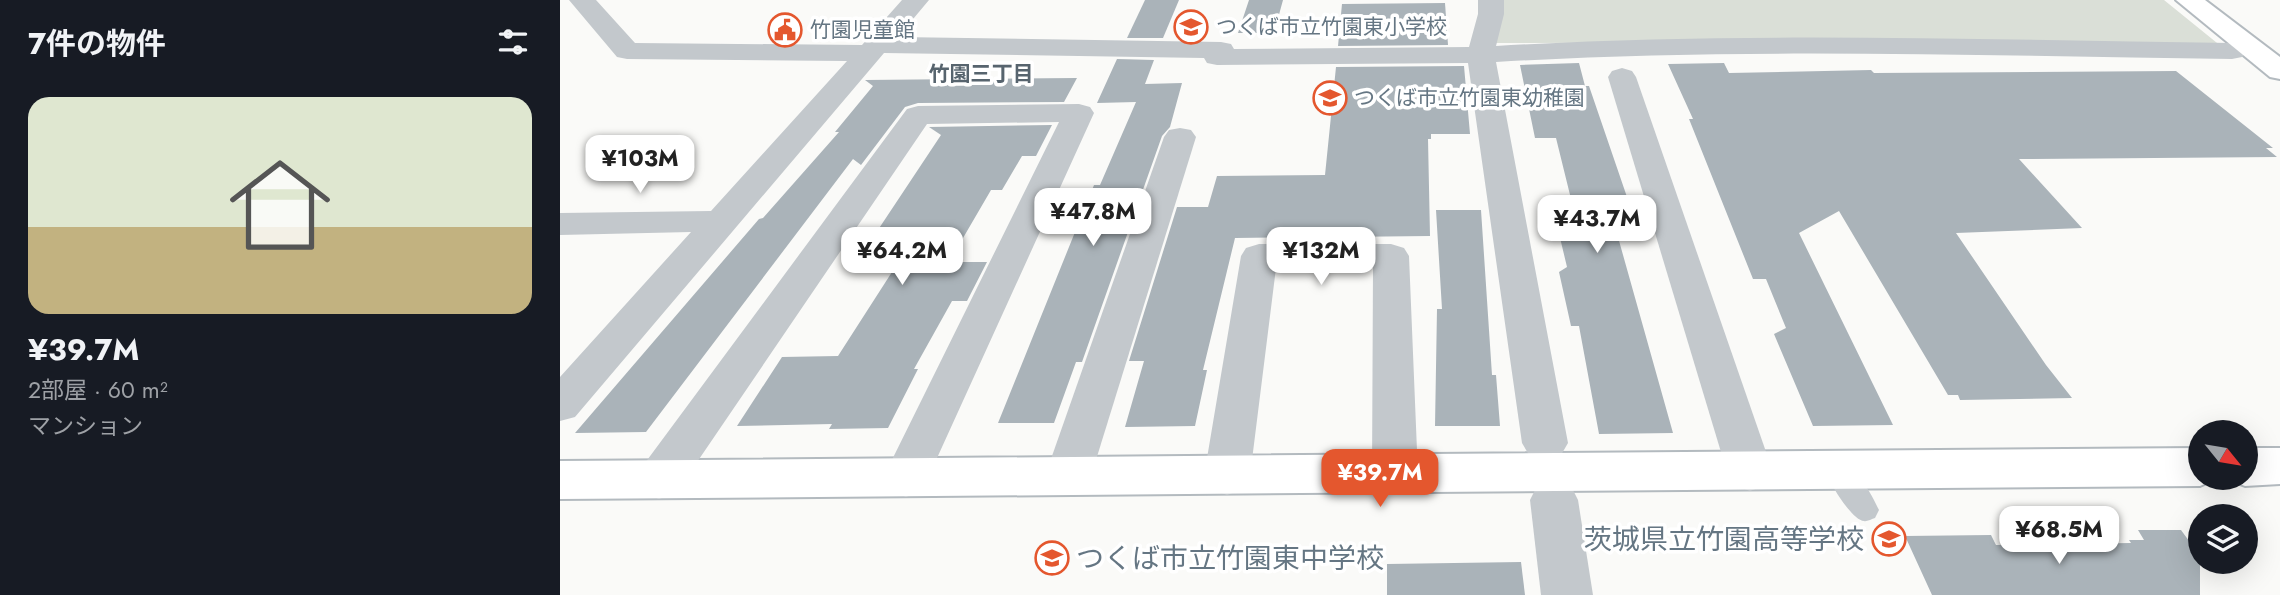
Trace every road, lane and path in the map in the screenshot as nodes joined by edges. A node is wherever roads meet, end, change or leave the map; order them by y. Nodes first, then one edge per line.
1 (575, 0) edge
2 (582, 0) edge
3 (1491, 0) edge
4 (2189, 0) edge
5 (913, 3) edge
6 (560, 4) edge
7 (2232, 51) dead end
8 (869, 54) junction
9 (1481, 55) junction
10 (2280, 71) edge
11 (1622, 78) dead end
12 (1180, 137) dead end
13 (722, 221) junction
14 (560, 224) edge
15 (560, 405) edge
16 (1545, 443) dead end
17 (2280, 466) edge
18 (2188, 467) edge
19 (2258, 467) edge
20 (1838, 471) junction
21 (1750, 472) junction
22 (1395, 475) junction
23 (1068, 476) junction
24 (1227, 476) junction
25 (906, 478) junction
26 (560, 480) edge
27 (659, 480) junction
28 (1554, 500) dead end
29 (1865, 509) dead end
30 (1567, 595) edge

1 - 6 street
2 - 8 street
3 - 9 street
4 - 10 street
5 - 8 street
7 - 9 street
8 - 9 street
8 - 13 street
9 - 16 street
11 - 21 street
12 - 23 street
13 - 14 street
13 - 15 street
17 - 19 street
18 - 20 street
20 - 21 street
20 - 29 lane
21 - 22 street
22 - 24 street
22 - 24 street
23 - 24 street
23 - 25 street
25 - 27 street
25 - 27 street
26 - 27 street
28 - 30 street

